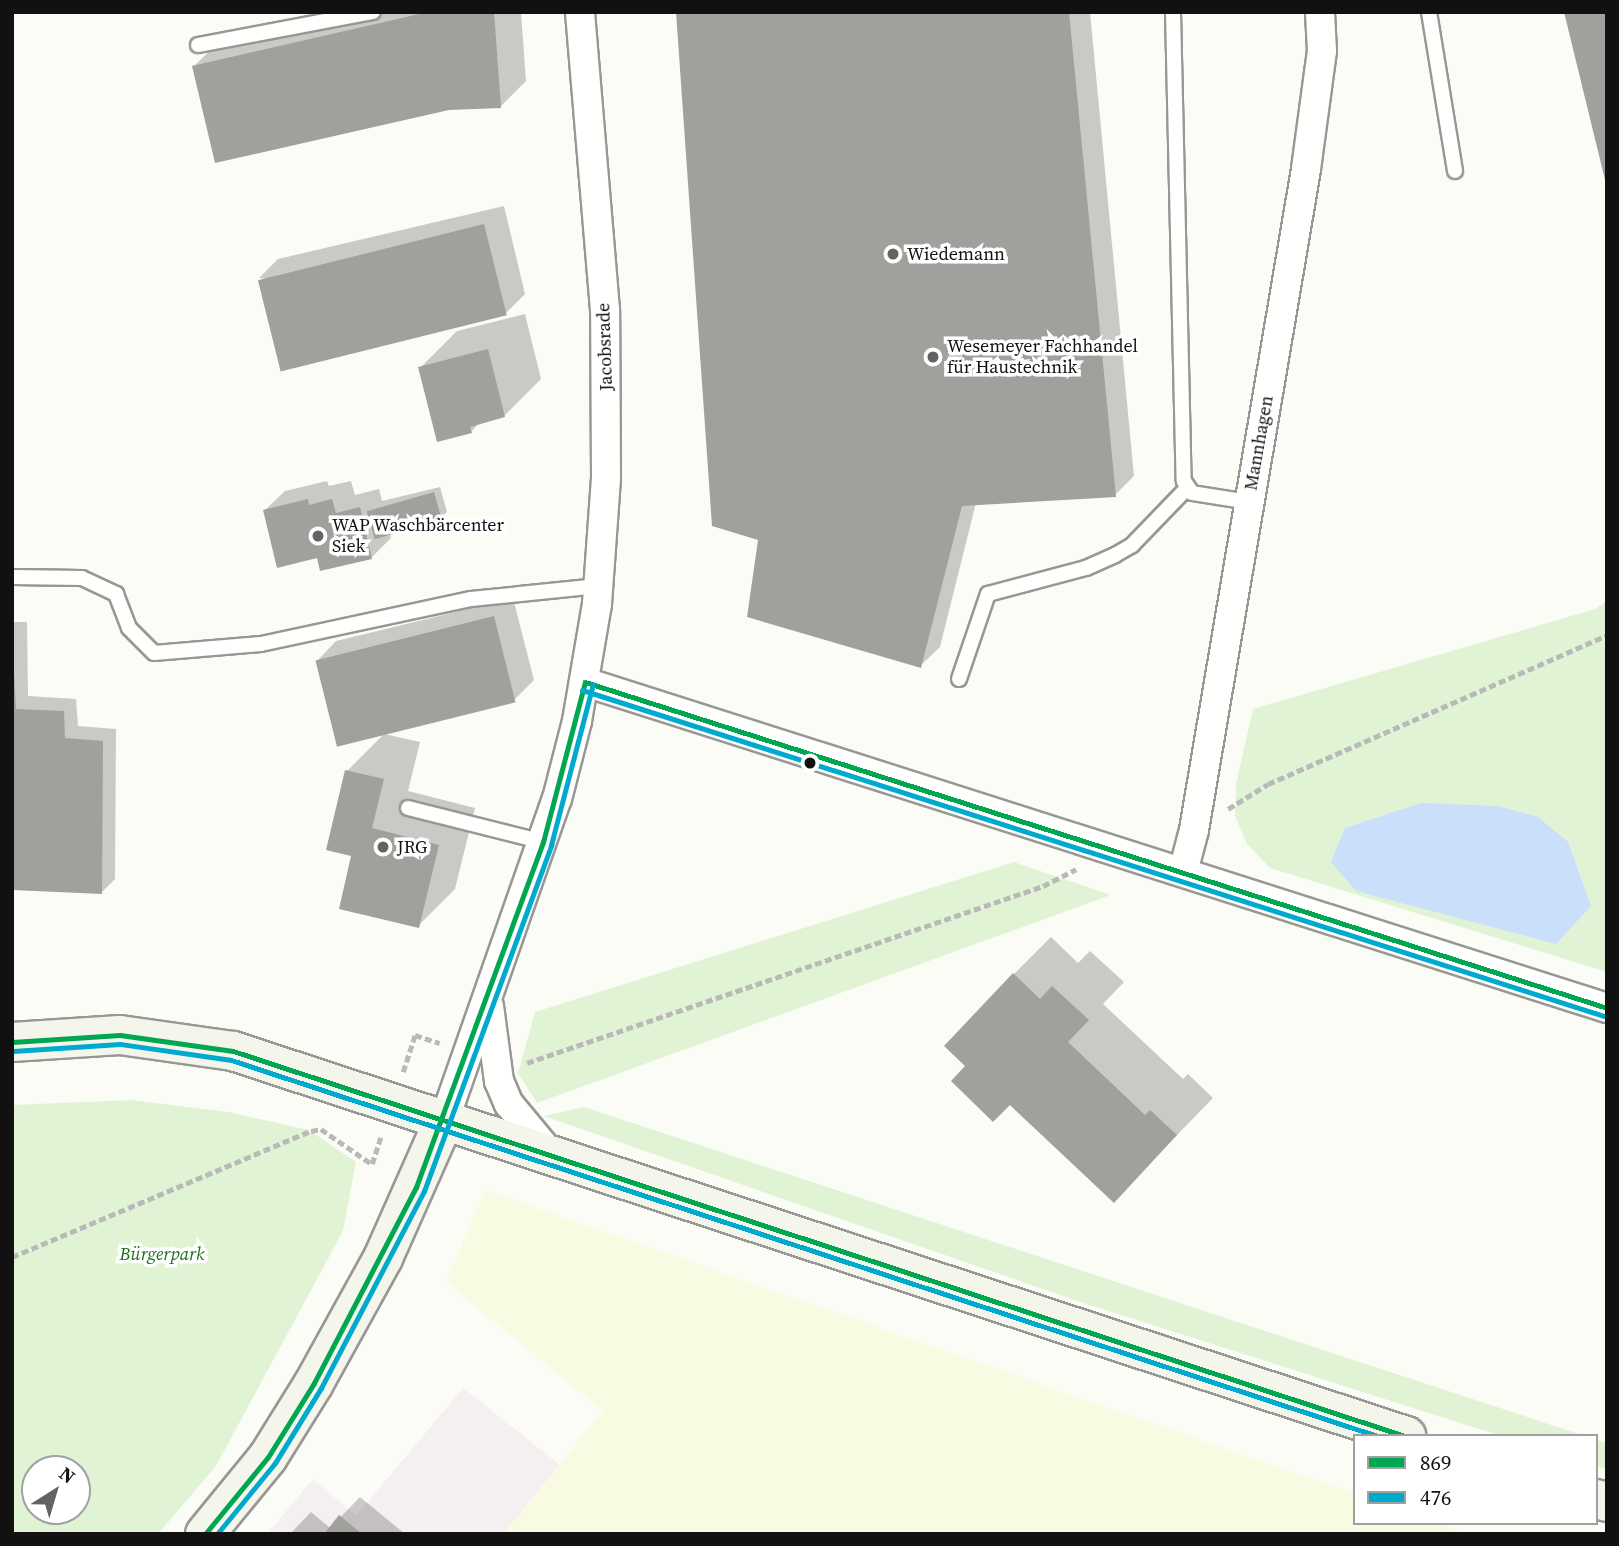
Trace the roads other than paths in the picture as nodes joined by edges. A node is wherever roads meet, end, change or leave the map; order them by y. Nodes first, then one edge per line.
1 (373, 12) edge
2 (580, 12) edge
3 (1173, 12) edge
4 (1320, 12) edge
5 (1429, 12) edge
6 (198, 45) dead end
7 (1455, 171) dead end
8 (1186, 489) junction
9 (1249, 502) junction
10 (12, 577) edge
11 (598, 586) junction
12 (959, 679) dead end
13 (585, 682) junction
14 (408, 808) dead end
15 (543, 842) junction
16 (1183, 872) junction
17 (488, 1000) junction
18 (1607, 1007) edge
19 (12, 1042) edge
20 (445, 1118) junction
21 (549, 1153) junction
22 (1400, 1434) edge
23 (205, 1534) edge

1 - 6 lane
2 - 11 street, Jacobsrade
3 - 8 lane
4 - 9 street, Mannhagen
5 - 7 lane
8 - 9 lane
8 - 12 lane
9 - 16 street, Mannhagen
10 - 11 lane
11 - 13 street, Jacobsrade
13 - 15 street, Jacobsrade
13 - 16 street
14 - 15 lane
15 - 17 street, Jacobsrade
16 - 18 street
17 - 20 street, Jacobsrade
17 - 21 street, Jacobsrade
19 - 20 main road
20 - 21 main road
20 - 23 main road
21 - 22 main road

